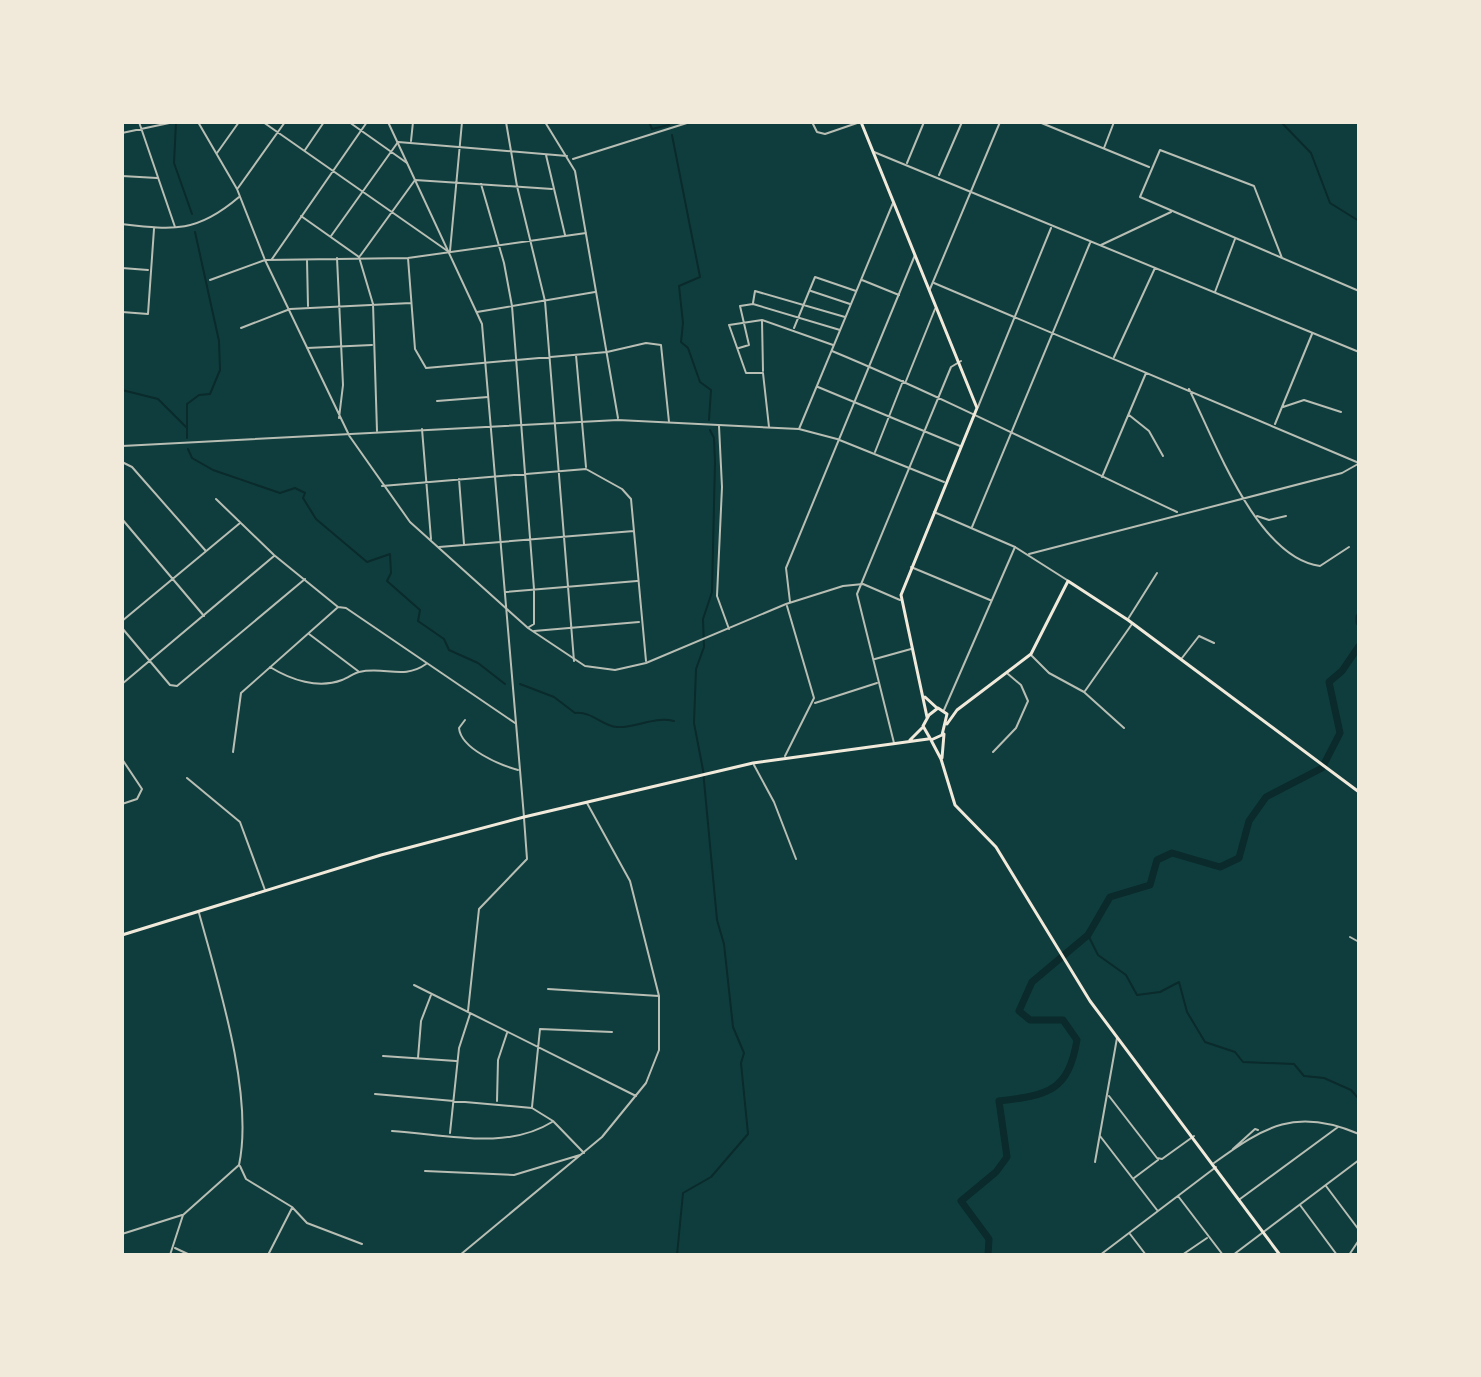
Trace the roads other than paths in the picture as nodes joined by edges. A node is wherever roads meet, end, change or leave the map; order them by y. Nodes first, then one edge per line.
1 (139, 122) edge
2 (174, 122) edge
3 (198, 122) edge
4 (239, 122) edge
5 (263, 122) edge
6 (285, 122) edge
7 (324, 122) edge
8 (349, 122) edge
9 (367, 122) edge
10 (388, 122) edge
11 (413, 122) edge
12 (462, 122) edge
13 (506, 122) edge
14 (545, 122) edge
15 (690, 122) edge
16 (812, 122) edge
17 (861, 122) edge
18 (924, 122) edge
19 (962, 122) edge
20 (1000, 122) edge
21 (1039, 122) edge
22 (1114, 122) edge
23 (142, 130) junction
24 (361, 131) junction
25 (277, 132) junction
26 (122, 133) edge
27 (398, 142) junction
28 (411, 142) junction
29 (460, 147) junction
30 (1103, 149) junction
31 (305, 151) junction
32 (511, 151) junction
33 (390, 152) junction
34 (873, 152) junction
35 (217, 153) junction
36 (546, 154) junction
37 (570, 158) junction
38 (408, 165) junction
39 (907, 165) junction
40 (1150, 168) junction
41 (333, 171) junction
42 (122, 176) edge
43 (939, 176) junction
44 (157, 178) junction
45 (415, 180) junction
46 (457, 182) junction
47 (481, 184) junction
48 (517, 186) junction
49 (237, 189) junction
50 (552, 189) junction
51 (971, 191) junction
52 (363, 193) junction
53 (240, 196) junction
54 (894, 203) junction
55 (1171, 212) junction
56 (391, 213) junction
57 (301, 216) junction
58 (122, 224) edge
59 (1051, 225) junction
60 (155, 227) junction
61 (176, 229) junction
62 (586, 233) junction
63 (331, 236) junction
64 (565, 236) junction
65 (1235, 239) junction
66 (530, 241) junction
67 (1090, 241) junction
68 (499, 246) junction
69 (1100, 246) junction
70 (450, 252) junction
71 (916, 254) junction
72 (359, 257) junction
73 (337, 258) junction
74 (408, 258) junction
75 (1282, 258) junction
76 (271, 259) junction
77 (307, 259) junction
78 (265, 260) junction
79 (1155, 267) junction
80 (122, 268) edge
81 (150, 270) junction
82 (210, 280) dead end
83 (860, 280) junction
84 (933, 282) junction
85 (930, 289) junction
86 (810, 290) junction
87 (856, 291) junction
88 (1359, 291) edge
89 (596, 292) junction
90 (1215, 293) junction
91 (899, 295) junction
92 (545, 301) junction
93 (411, 303) junction
94 (804, 303) junction
95 (373, 304) junction
96 (753, 304) junction
97 (339, 305) junction
98 (851, 305) junction
99 (512, 306) junction
100 (936, 306) junction
101 (308, 307) junction
102 (290, 309) junction
103 (122, 312) edge
104 (477, 312) junction
105 (799, 316) junction
106 (846, 317) junction
107 (1015, 318) junction
108 (762, 320) junction
109 (743, 322) junction
110 (241, 328) dead end
111 (793, 329) junction
112 (840, 331) junction
113 (1053, 334) junction
114 (1312, 334) junction
115 (374, 345) junction
116 (833, 345) junction
117 (341, 346) junction
118 (306, 348) junction
119 (738, 349) junction
120 (832, 351) junction
121 (607, 352) junction
122 (1359, 352) edge
123 (576, 355) junction
124 (551, 358) junction
125 (1113, 358) junction
126 (516, 361) junction
127 (961, 361) junction
128 (485, 365) junction
129 (869, 366) junction
130 (1146, 372) junction
131 (763, 373) junction
132 (904, 381) junction
133 (818, 387) junction
134 (1189, 389) junction
135 (939, 396) junction
136 (489, 397) junction
137 (437, 401) dead end
138 (854, 402) junction
139 (1281, 407) junction
140 (977, 410) junction
141 (1341, 412) dead end
142 (1129, 414) junction
143 (890, 417) junction
144 (338, 419) junction
145 (618, 420) junction
146 (580, 421) junction
147 (557, 422) junction
148 (669, 422) junction
149 (522, 424) junction
150 (490, 425) junction
151 (719, 425) junction
152 (1274, 425) junction
153 (769, 428) junction
154 (422, 429) junction
155 (799, 429) junction
156 (377, 431) junction
157 (925, 432) junction
158 (348, 433) junction
159 (1012, 433) junction
160 (837, 439) junction
161 (122, 446) edge
162 (961, 447) junction
163 (875, 453) junction
164 (1163, 456) dead end
165 (122, 462) edge
166 (1359, 463) edge
167 (909, 467) junction
168 (557, 469) junction
169 (586, 469) junction
170 (526, 471) junction
171 (495, 475) junction
172 (1102, 477) junction
173 (459, 478) junction
174 (426, 480) junction
175 (945, 483) junction
176 (382, 486) junction
177 (1244, 498) junction
178 (216, 499) dead end
179 (933, 512) junction
180 (1177, 512) junction
181 (1256, 516) junction
182 (1286, 516) dead end
183 (122, 519) edge
184 (240, 523) junction
185 (972, 527) junction
186 (635, 531) junction
187 (565, 536) junction
188 (531, 539) junction
189 (431, 541) junction
190 (501, 541) junction
191 (464, 544) junction
192 (439, 547) junction
193 (1015, 547) junction
194 (1349, 547) dead end
195 (206, 551) junction
196 (1028, 554) junction
197 (274, 555) junction
198 (911, 567) junction
199 (1157, 573) dead end
200 (306, 578) junction
201 (173, 579) junction
202 (637, 581) junction
203 (1068, 581) junction
204 (863, 584) junction
205 (569, 586) junction
206 (534, 589) junction
207 (505, 592) junction
208 (901, 600) junction
209 (991, 600) junction
210 (788, 604) junction
211 (506, 605) junction
212 (338, 607) junction
213 (122, 616) edge
214 (204, 616) junction
215 (1128, 620) junction
216 (122, 621) edge
217 (641, 622) junction
218 (1132, 623) junction
219 (122, 628) edge
220 (528, 628) junction
221 (572, 628) junction
222 (729, 629) junction
223 (532, 631) junction
224 (308, 633) junction
225 (1214, 643) dead end
226 (913, 649) junction
227 (1031, 654) junction
228 (1181, 659) junction
229 (874, 660) junction
230 (150, 661) junction
231 (574, 661) junction
232 (646, 663) junction
233 (426, 664) junction
234 (269, 666) junction
235 (359, 672) junction
236 (1007, 673) junction
237 (878, 682) junction
238 (122, 684) edge
239 (1084, 692) junction
240 (925, 697) junction
241 (946, 700) junction
242 (814, 703) junction
243 (938, 708) junction
244 (944, 710) junction
245 (957, 710) junction
246 (927, 719) junction
247 (465, 720) dead end
248 (516, 724) junction
249 (947, 724) junction
250 (923, 726) junction
251 (1124, 728) dead end
252 (945, 730) junction
253 (930, 739) junction
254 (907, 743) junction
255 (894, 745) junction
256 (233, 752) dead end
257 (993, 752) dead end
258 (785, 757) junction
259 (122, 759) edge
260 (753, 763) junction
261 (943, 765) junction
262 (520, 770) junction
263 (187, 778) dead end
264 (1359, 792) edge
265 (586, 802) junction
266 (122, 804) edge
267 (524, 817) junction
268 (796, 859) dead end
269 (265, 891) junction
270 (198, 912) junction
271 (122, 935) edge
272 (1350, 937) dead end
273 (1359, 942) edge
274 (414, 985) dead end
275 (548, 989) dead end
276 (431, 994) junction
277 (659, 996) junction
278 (469, 1012) junction
279 (508, 1032) junction
280 (612, 1032) dead end
281 (1117, 1035) junction
282 (539, 1047) junction
283 (383, 1056) dead end
284 (418, 1058) junction
285 (457, 1061) junction
286 (375, 1094) dead end
287 (1107, 1094) junction
288 (637, 1097) junction
289 (454, 1098) junction
290 (497, 1102) junction
291 (532, 1108) junction
292 (553, 1121) junction
293 (1339, 1126) junction
294 (392, 1131) dead end
295 (450, 1134) junction
296 (1359, 1134) edge
297 (1100, 1136) junction
298 (1194, 1136) junction
299 (585, 1154) junction
300 (1159, 1159) junction
301 (1359, 1160) edge
302 (1095, 1162) dead end
303 (239, 1165) junction
304 (1215, 1165) junction
305 (425, 1171) dead end
306 (1133, 1179) junction
307 (1325, 1185) junction
308 (1178, 1196) junction
309 (1240, 1199) junction
310 (1299, 1204) junction
311 (292, 1207) junction
312 (1158, 1211) junction
313 (183, 1215) junction
314 (1359, 1230) edge
315 (1263, 1231) junction
316 (1129, 1233) junction
317 (122, 1234) edge
318 (1209, 1236) junction
319 (1359, 1240) edge
320 (362, 1244) dead end
321 (174, 1247) junction
322 (170, 1255) edge
323 (190, 1255) edge
324 (268, 1255) edge
325 (460, 1255) edge
326 (1100, 1255) edge
327 (1146, 1255) edge
328 (1182, 1255) edge
329 (1223, 1255) edge
330 (1233, 1255) edge
331 (1280, 1255) edge
332 (1337, 1255) edge
333 (1349, 1255) edge

1 - 23 street
2 - 23 street
3 - 35 street
4 - 35 street
5 - 25 street
6 - 25 street
7 - 31 street
8 - 24 street
9 - 24 street
10 - 27 street
11 - 28 street
12 - 29 street
13 - 32 street
14 - 37 street
15 - 37 street
16 - 17 street
17 - 34 main road
18 - 39 street
19 - 43 street
20 - 51 street
21 - 30 street
22 - 30 street
23 - 26 street
23 - 44 street
24 - 33 street
24 - 41 street
25 - 31 street
25 - 49 street
27 - 28 street
27 - 33 street
27 - 38 street
28 - 29 street
29 - 32 street
29 - 46 street
30 - 40 street
31 - 41 street
32 - 36 street
32 - 48 street
33 - 38 street
33 - 52 street
34 - 39 street
34 - 54 main road
35 - 49 street
36 - 37 street
36 - 50 street
37 - 62 street
38 - 45 street
39 - 43 street
40 - 55 street
40 - 75 street
41 - 52 street
41 - 57 street
42 - 44 street
43 - 51 street
44 - 61 street
45 - 46 street
45 - 56 street
45 - 70 street
46 - 47 street
46 - 70 street
47 - 48 street
47 - 68 street
48 - 50 street
48 - 66 street
49 - 53 street
50 - 64 street
51 - 59 street
51 - 84 street
52 - 56 street
52 - 63 street
53 - 61 street
53 - 78 street
54 - 71 main road
54 - 83 street
55 - 65 street
55 - 69 street
56 - 70 street
56 - 72 street
57 - 63 street
57 - 76 street
58 - 60 street
59 - 67 street
59 - 107 street
60 - 61 street
60 - 81 street
62 - 64 street
62 - 89 street
63 - 72 street
64 - 66 street
65 - 75 street
65 - 90 street
66 - 68 street
66 - 92 street
67 - 69 street
67 - 113 street
68 - 70 street
68 - 99 street
69 - 79 street
70 - 74 street
70 - 104 street
71 - 85 main road
71 - 91 street
72 - 73 street
72 - 74 street
72 - 95 street
73 - 77 street
73 - 97 street
74 - 93 street
75 - 88 street
76 - 77 street
76 - 78 street
77 - 101 street
78 - 82 street
78 - 102 street
79 - 90 street
79 - 125 street
80 - 81 street
81 - 103 street
83 - 87 street
83 - 91 street
84 - 85 street
84 - 107 street
85 - 100 main road
86 - 87 street
86 - 94 street
86 - 98 street
87 - 98 street
89 - 92 street
89 - 121 street
90 - 114 street
91 - 129 street
92 - 99 street
92 - 124 street
93 - 95 street
93 - 128 street
94 - 96 street
94 - 105 street
94 - 106 street
95 - 97 street
95 - 115 street
96 - 105 street
96 - 109 street
97 - 101 street
97 - 117 street
98 - 106 street
99 - 104 street
99 - 126 street
100 - 127 main road
100 - 132 street
101 - 102 street
102 - 110 street
102 - 118 street
104 - 128 street
105 - 111 street
105 - 112 street
106 - 112 street
107 - 113 street
107 - 140 street
108 - 109 street
108 - 111 street
108 - 131 street
109 - 119 street
109 - 119 street
111 - 116 street
112 - 116 street
113 - 125 street
113 - 159 street
114 - 122 street
114 - 139 street
115 - 117 street
115 - 156 street
116 - 120 street
117 - 118 street
117 - 144 street
118 - 144 street
119 - 131 street
120 - 129 street
120 - 133 street
121 - 123 street
121 - 145 street
121 - 148 street
123 - 124 street
123 - 146 street
124 - 126 street
124 - 147 street
125 - 130 street
126 - 128 street
126 - 149 street
127 - 135 street
127 - 140 main road
128 - 136 street
129 - 132 street
129 - 138 street
130 - 134 street
130 - 142 street
131 - 153 street
132 - 135 street
132 - 143 street
133 - 138 street
133 - 155 street
134 - 152 street
134 - 177 street
135 - 140 street
135 - 157 street
136 - 137 street
136 - 150 street
138 - 143 street
138 - 160 street
139 - 141 street
139 - 152 street
140 - 159 street
140 - 162 main road
142 - 164 street
142 - 172 street
143 - 157 street
143 - 163 street
144 - 158 street
145 - 146 street
145 - 148 street
146 - 147 street
146 - 169 street
147 - 149 street
147 - 168 street
148 - 151 street
149 - 150 street
149 - 170 street
150 - 154 street
150 - 171 street
151 - 153 street
151 - 222 street
152 - 166 street
153 - 155 street
154 - 156 street
154 - 174 street
155 - 160 street
156 - 158 street
157 - 162 street
157 - 167 street
158 - 161 street
158 - 176 street
159 - 172 street
159 - 185 street
160 - 163 street
160 - 210 street
162 - 175 main road
163 - 167 street
165 - 195 street
166 - 177 street
167 - 175 street
167 - 204 street
168 - 169 street
168 - 170 street
168 - 187 street
169 - 186 street
170 - 171 street
170 - 188 street
171 - 173 street
171 - 190 street
172 - 180 street
173 - 174 street
173 - 191 street
174 - 176 street
174 - 189 street
175 - 179 main road
176 - 189 street
177 - 180 street
177 - 181 street
178 - 184 street
179 - 185 street
179 - 198 main road
180 - 196 street
181 - 182 street
181 - 194 street
183 - 201 street
184 - 195 street
184 - 197 street
185 - 193 street
186 - 187 street
186 - 202 street
187 - 188 street
187 - 205 street
188 - 190 street
188 - 206 street
189 - 192 street
190 - 191 street
190 - 207 street
191 - 192 street
192 - 211 street
193 - 196 street
193 - 209 street
195 - 201 street
196 - 203 street
197 - 200 street
197 - 214 street
198 - 208 main road
198 - 209 street
199 - 215 street
200 - 212 street
200 - 230 street
201 - 214 street
201 - 216 street
202 - 205 street
202 - 217 street
203 - 215 main road
203 - 227 main road
204 - 208 street
204 - 210 street
204 - 229 street
205 - 206 street
205 - 221 street
206 - 207 street
206 - 220 street
207 - 211 street
208 - 226 main road
209 - 241 street
210 - 222 street
210 - 242 street
211 - 220 street
211 - 248 street
212 - 224 street
212 - 233 street
213 - 216 street
214 - 230 street
215 - 218 main road
217 - 221 street
217 - 232 street
218 - 228 main road
218 - 239 street
219 - 230 street
220 - 223 street
221 - 223 street
221 - 231 street
222 - 232 street
223 - 231 street
224 - 234 street
224 - 235 street
225 - 228 street
226 - 229 street
226 - 240 main road
227 - 236 main road
227 - 239 street
228 - 264 main road
229 - 237 street
230 - 238 street
231 - 232 street
233 - 235 street
233 - 248 street
234 - 235 street
234 - 256 street
236 - 245 main road
236 - 257 street
237 - 242 street
237 - 255 street
239 - 251 street
240 - 243 main road
240 - 246 main road
241 - 243 street
241 - 244 street
242 - 258 street
243 - 244 main road
243 - 246 main road
244 - 245 main road
244 - 249 main road
245 - 249 main road
246 - 250 main road
247 - 262 street
248 - 262 street
249 - 252 main road
250 - 253 main road
250 - 254 main road
252 - 253 main road
252 - 261 main road
253 - 254 main road
253 - 261 main road
254 - 255 main road
255 - 258 main road
258 - 260 main road
259 - 266 street
260 - 265 main road
260 - 268 street
261 - 281 main road
262 - 267 street
263 - 269 street
265 - 267 main road
265 - 277 street
267 - 269 main road
267 - 278 street
269 - 270 main road
270 - 271 main road
270 - 303 street
272 - 273 street
274 - 276 street
275 - 277 street
276 - 278 street
276 - 284 street
277 - 288 street
278 - 279 street
278 - 285 street
279 - 282 street
279 - 290 street
280 - 282 street
281 - 287 street
281 - 298 main road
282 - 288 street
282 - 291 street
283 - 284 street
284 - 285 street
285 - 289 street
286 - 289 street
287 - 297 street
287 - 300 street
288 - 299 street
289 - 290 street
289 - 295 street
290 - 291 street
291 - 292 street
292 - 295 street
292 - 299 street
293 - 296 street
293 - 304 street
293 - 309 street
294 - 295 street
297 - 302 street
297 - 306 street
298 - 300 street
298 - 304 main road
299 - 305 street
299 - 325 street
300 - 306 street
301 - 307 street
303 - 311 street
303 - 313 street
304 - 308 street
304 - 309 main road
306 - 312 street
307 - 310 street
307 - 314 street
308 - 312 street
308 - 318 street
309 - 315 main road
310 - 315 street
310 - 332 street
311 - 320 street
311 - 324 street
312 - 316 street
313 - 317 street
313 - 321 street
315 - 330 street
315 - 331 main road
316 - 326 street
316 - 327 street
318 - 328 street
318 - 329 street
319 - 333 street
321 - 322 street
321 - 323 street

